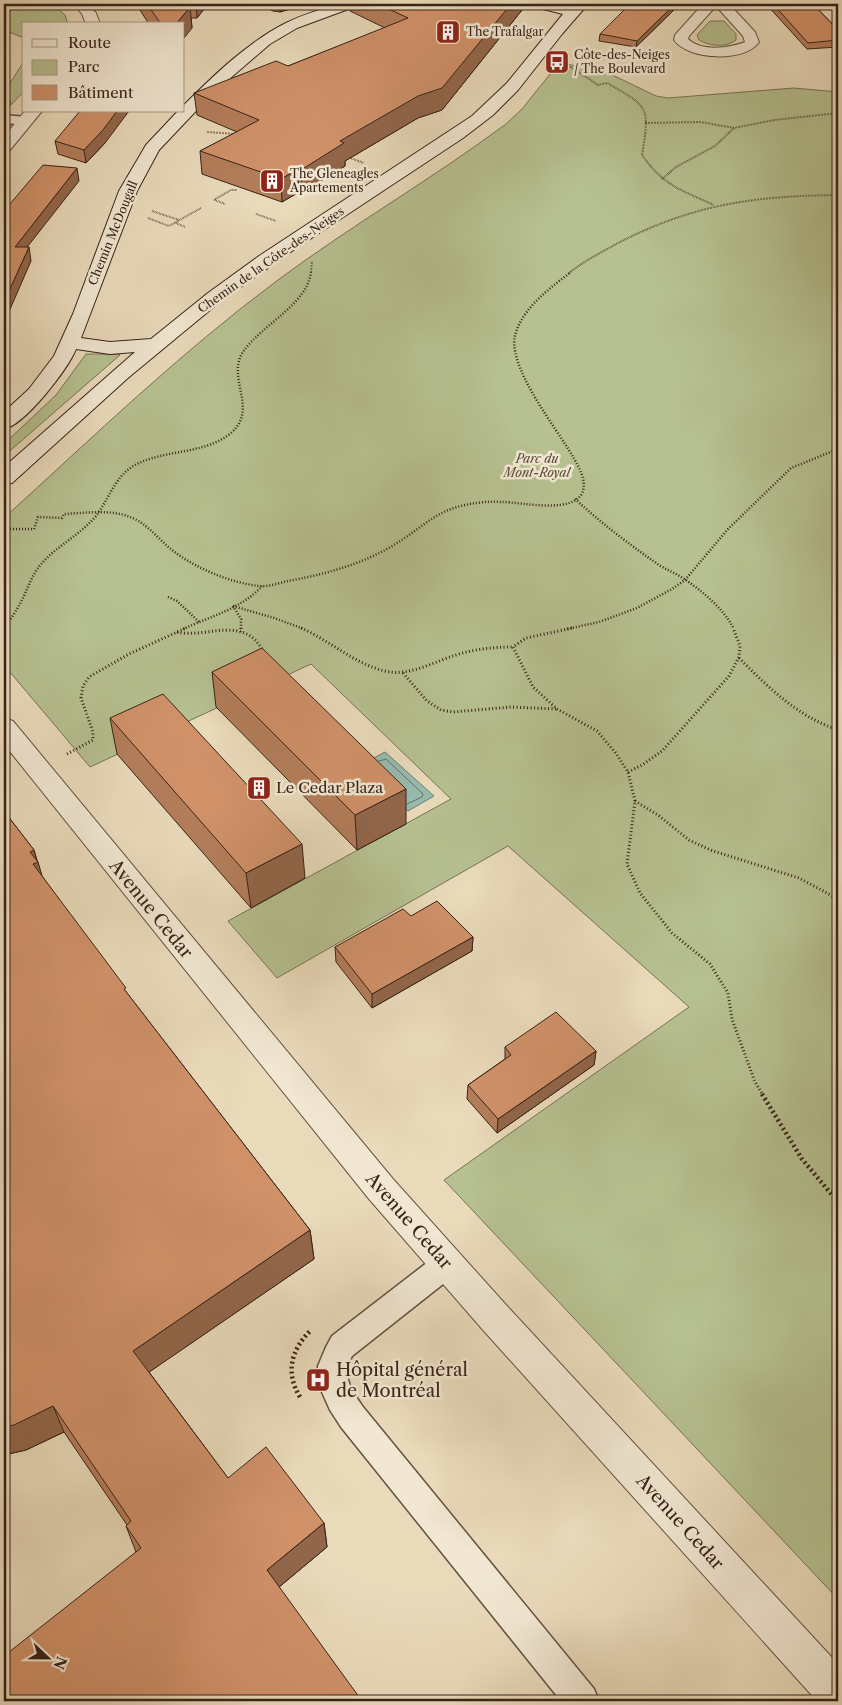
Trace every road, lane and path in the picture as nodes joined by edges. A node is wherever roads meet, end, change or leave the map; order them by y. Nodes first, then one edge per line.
1 (81, 4) edge
2 (349, 4) edge
3 (540, 4) edge
4 (711, 4) edge
5 (722, 4) edge
6 (577, 8) edge
7 (92, 22) edge
8 (564, 68) dead end
9 (838, 113) edge
10 (30, 116) edge
11 (4, 119) edge
12 (645, 124) junction
13 (734, 128) junction
14 (206, 132) dead end
15 (240, 134) edge
16 (4, 147) edge
17 (662, 179) junction
18 (237, 190) edge
19 (838, 195) edge
20 (225, 204) dead end
21 (714, 205) junction
22 (201, 208) dead end
23 (147, 209) dead end
24 (256, 214) dead end
25 (144, 217) dead end
26 (180, 220) junction
27 (280, 222) dead end
28 (175, 223) junction
29 (185, 226) dead end
30 (309, 258) dead end
31 (70, 342) junction
32 (157, 344) junction
33 (4, 423) edge
34 (838, 449) edge
35 (4, 478) edge
36 (575, 499) junction
37 (97, 514) junction
38 (4, 529) edge
39 (685, 580) junction
40 (262, 586) junction
41 (168, 597) dead end
42 (233, 606) junction
43 (200, 622) junction
44 (4, 630) edge
45 (177, 632) junction
46 (241, 632) junction
47 (513, 647) junction
48 (264, 654) edge
49 (739, 658) junction
50 (403, 673) junction
51 (557, 709) junction
52 (4, 727) edge
53 (838, 730) edge
54 (71, 752) dead end
55 (628, 772) junction
56 (635, 800) junction
57 (838, 899) edge
58 (838, 1202) edge
59 (447, 1264) junction
60 (838, 1694) edge
61 (582, 1701) edge

1 - 7 main road
2 - 31 main road, Chemin McDougall
3 - 6 main road
4 - 5 main road
6 - 32 main road, Chemin de la Côte-des-Neiges
8 - 12 path
9 - 13 path
10 - 11 lane
10 - 16 main road
12 - 13 path
12 - 17 path
13 - 17 path
14 - 15 path
17 - 21 path
18 - 20 path
19 - 21 path
21 - 36 path
22 - 26 path
23 - 26 path
24 - 27 path
25 - 28 path
26 - 28 path
28 - 29 path
30 - 37 path
31 - 32 main road
31 - 33 main road, Chemin McDougall
32 - 35 main road, Chemin de la Côte-des-Neiges
34 - 39 path
36 - 39 path
36 - 40 path
37 - 38 path
37 - 40 path
37 - 44 path
39 - 47 path
39 - 49 path
40 - 42 path
41 - 43 path
42 - 43 path
42 - 46 path
42 - 50 path
43 - 45 path
45 - 46 path
45 - 54 path
46 - 48 path
47 - 50 path
47 - 51 path
49 - 53 path
49 - 55 path
50 - 51 path
51 - 55 path
52 - 59 main road, Avenue Cedar
55 - 56 path
56 - 57 path
56 - 58 path
59 - 60 main road, Avenue Cedar
59 - 61 lane

